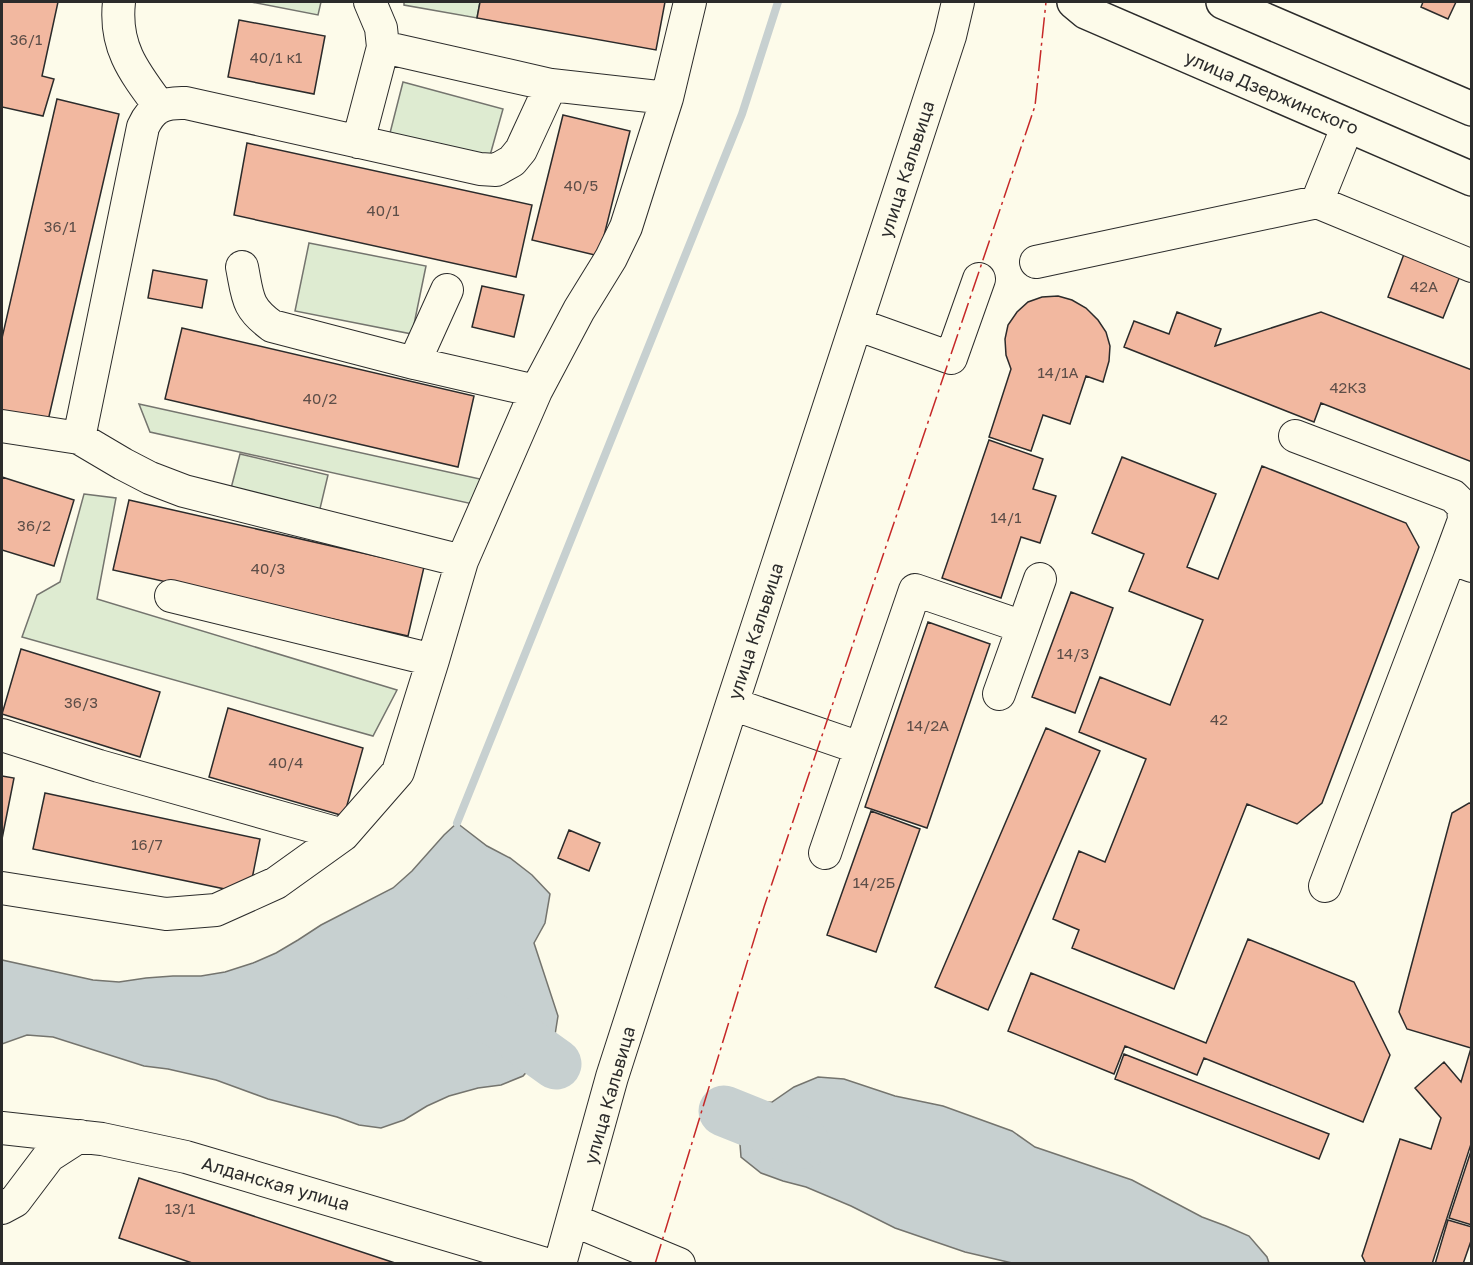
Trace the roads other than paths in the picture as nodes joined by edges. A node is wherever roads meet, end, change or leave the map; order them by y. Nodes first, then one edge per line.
1 (119, 2) edge
2 (370, 2) edge
3 (690, 2) edge
4 (958, 2) edge
5 (1074, 2) edge
6 (1223, 2) edge
7 (383, 47) junction
8 (551, 85) junction
9 (668, 98) junction
10 (160, 106) junction
11 (1472, 109) edge
12 (1348, 125) junction
13 (358, 142) junction
14 (1472, 179) edge
15 (1317, 202) junction
16 (1036, 262) dead end
17 (1472, 266) edge
18 (242, 267) dead end
19 (980, 279) dead end
20 (447, 291) dead end
21 (856, 324) junction
22 (414, 363) junction
23 (536, 391) junction
24 (2, 426) edge
25 (1295, 436) dead end
26 (79, 438) junction
27 (462, 561) junction
28 (1461, 562) edge
29 (1040, 579) dead end
30 (171, 596) dead end
31 (1023, 627) junction
32 (433, 660) junction
33 (999, 694) dead end
34 (732, 704) junction
35 (2, 735) edge
36 (860, 748) junction
37 (343, 835) junction
38 (825, 853) dead end
39 (1325, 886) dead end
40 (2, 888) edge
41 (2, 1128) edge
42 (80, 1136) junction
43 (2, 1208) edge
44 (573, 1220) junction
45 (486, 1255) edge
46 (642, 1256) edge
47 (546, 1263) edge
48 (560, 1263) edge
49 (679, 1263) edge

1 - 10 street
2 - 7 street
3 - 9 street
4 - 21 street, улица Кальвица
5 - 12 main road, улица Дзержинского
6 - 11 main road
7 - 8 street
7 - 13 street
8 - 9 street
8 - 13 street
9 - 23 street
10 - 13 street
10 - 26 street
12 - 14 main road, улица Дзержинского
12 - 15 street
15 - 16 street
15 - 17 street
18 - 22 street
19 - 21 street
20 - 22 street
21 - 34 street, улица Кальвица
22 - 23 street
23 - 27 street
24 - 26 street
25 - 28 street
26 - 27 street
27 - 32 street
28 - 39 street
29 - 31 street
30 - 32 street
31 - 33 street
31 - 36 street
32 - 37 street
34 - 36 street
34 - 44 street, улица Кальвица
35 - 37 street
36 - 38 street
37 - 40 street
41 - 42 street, Алданская улица
42 - 43 street
42 - 45 street, Алданская улица
44 - 46 street
44 - 48 street, улица Кальвица
45 - 47 street, Алданская улица
46 - 49 street

